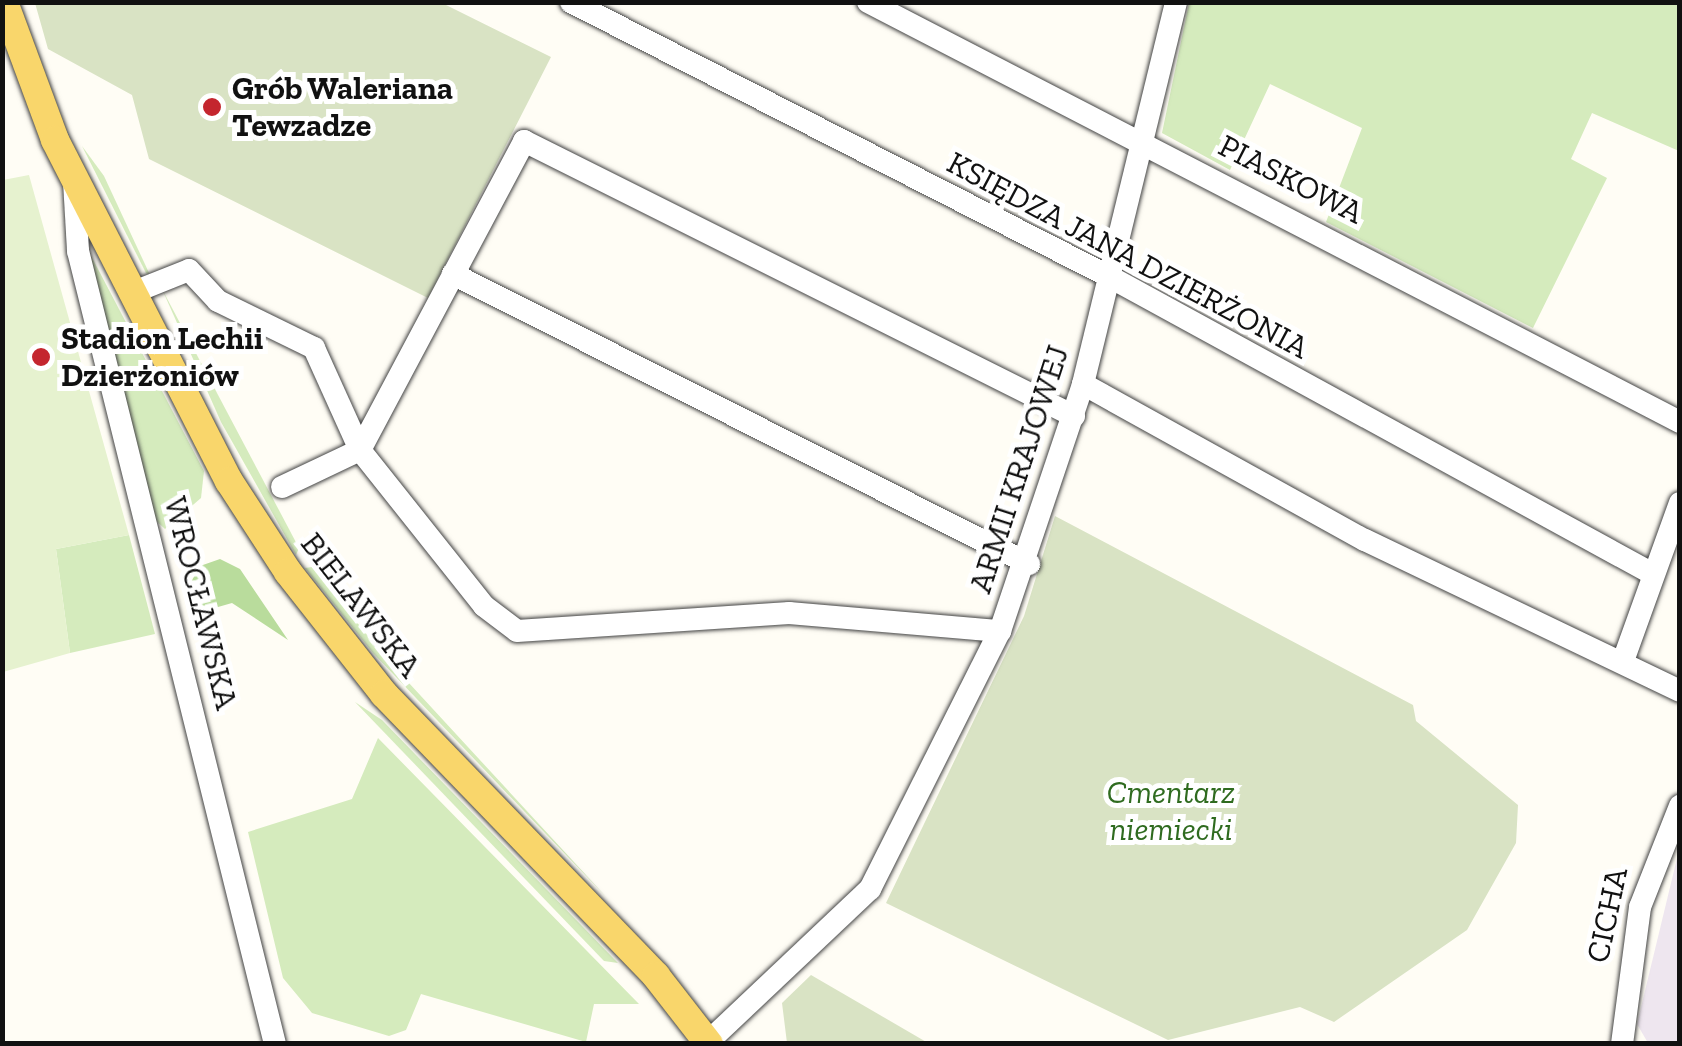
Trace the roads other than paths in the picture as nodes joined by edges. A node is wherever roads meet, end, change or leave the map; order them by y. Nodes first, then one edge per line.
1 (4, 2) edge
2 (570, 2) edge
3 (868, 2) edge
4 (1176, 2) edge
5 (1146, 142) junction
6 (74, 176) junction
7 (453, 274) junction
8 (1110, 278) junction
9 (134, 292) junction
10 (1084, 384) junction
11 (1074, 416) junction
12 (1680, 422) edge
13 (360, 450) junction
14 (282, 487) dead end
15 (1680, 502) edge
16 (1029, 564) junction
17 (1651, 573) junction
18 (1000, 631) junction
19 (1622, 661) junction
20 (1680, 691) edge
21 (1680, 806) edge
22 (708, 1043) edge
23 (276, 1044) edge
24 (1622, 1044) edge

1 - 6 main road, BIELAWSKA
2 - 8 street, KSIĘDZA JANA DZIERŻONIA
3 - 5 street, PIASKOWA
4 - 5 street, ARMII KRAJOWEJ
5 - 8 street, ARMII KRAJOWEJ
5 - 12 street, PIASKOWA
6 - 9 main road, BIELAWSKA
6 - 23 street, WROCŁAWSKA
7 - 11 street
7 - 13 street
7 - 16 street
8 - 10 street, ARMII KRAJOWEJ
8 - 17 street, KSIĘDZA JANA DZIERŻONIA
9 - 13 street
9 - 22 main road, BIELAWSKA
10 - 11 street, ARMII KRAJOWEJ
10 - 19 street
11 - 16 street, ARMII KRAJOWEJ
13 - 14 street
13 - 18 street
15 - 17 street
16 - 18 street, ARMII KRAJOWEJ
17 - 19 street
18 - 22 street, ARMII KRAJOWEJ
19 - 20 street
21 - 24 street, CICHA

